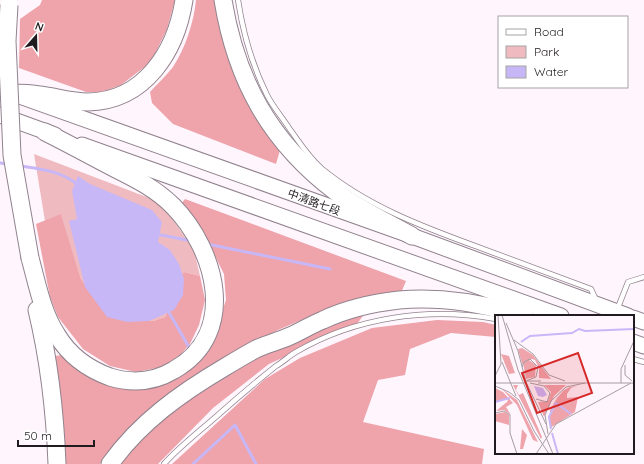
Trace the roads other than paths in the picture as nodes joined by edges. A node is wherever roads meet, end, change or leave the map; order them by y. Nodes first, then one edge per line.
1 (184, 0) edge
2 (223, 0) edge
3 (238, 0) edge
4 (10, 2) edge
5 (5, 91) edge
6 (0, 115) edge
7 (45, 132) junction
8 (412, 236) junction
9 (30, 258) junction
10 (644, 277) edge
11 (598, 305) junction
12 (622, 314) edge
13 (521, 315) edge
14 (558, 315) edge
15 (634, 318) edge
16 (495, 319) edge
17 (644, 322) edge
18 (634, 342) edge
19 (644, 346) edge
20 (634, 359) edge
21 (644, 362) edge
22 (57, 464) edge
23 (110, 464) edge
24 (164, 464) edge

1 - 5 highway
2 - 8 highway
3 - 11 lane
4 - 9 highway, bridge
5 - 8 main road, 中清路七段
6 - 7 main road
7 - 9 highway
7 - 14 main road
8 - 11 main road, 中清路七段
9 - 22 highway
10 - 12 lane
11 - 12 main road, 中清路七段
13 - 23 highway
15 - 17 main road
16 - 24 lane
18 - 19 main road
20 - 21 lane

